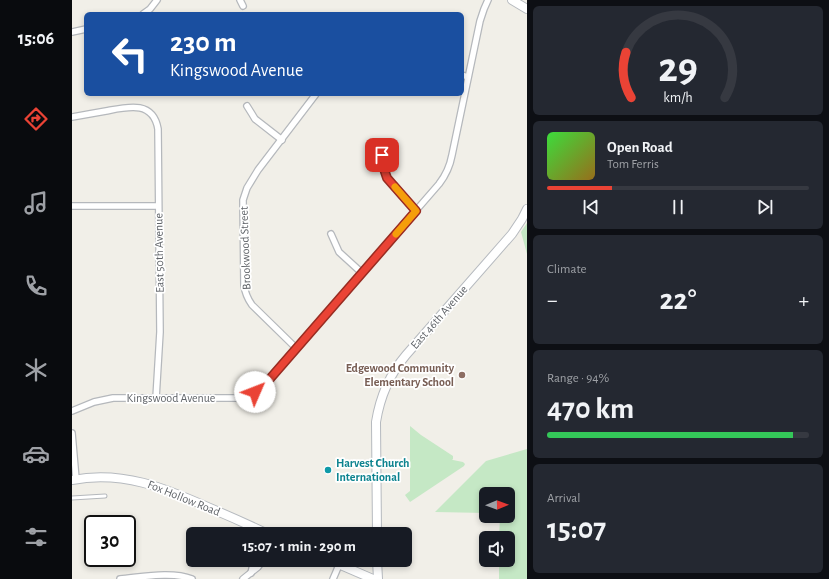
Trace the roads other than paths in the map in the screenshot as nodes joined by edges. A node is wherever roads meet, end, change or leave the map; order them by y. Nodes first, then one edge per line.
1 (157, 0) edge
2 (240, 0) edge
3 (488, 0) edge
4 (512, 0) edge
5 (244, 6) dead end
6 (527, 9) edge
7 (146, 12) edge
8 (84, 29) edge
9 (72, 32) edge
10 (465, 76) edge
11 (315, 96) edge
12 (462, 96) edge
13 (247, 106) dead end
14 (72, 117) edge
15 (282, 140) junction
16 (382, 155) dead end
17 (72, 206) edge
18 (158, 206) junction
19 (527, 209) edge
20 (416, 211) junction
21 (331, 234) dead end
22 (362, 273) junction
23 (296, 348) junction
24 (156, 398) junction
25 (72, 411) edge
26 (72, 432) edge
27 (74, 480) edge
28 (105, 496) dead end
29 (72, 498) edge
30 (251, 527) edge
31 (377, 527) edge
32 (252, 567) edge
33 (257, 567) edge
34 (338, 567) edge
35 (344, 567) edge
36 (378, 567) edge
37 (251, 573) junction
38 (120, 579) edge
39 (192, 579) edge
40 (243, 579) edge
41 (333, 579) edge
42 (373, 579) edge
43 (378, 579) edge

1 - 7 street
2 - 5 street
3 - 10 street, Kingswood Avenue
4 - 6 street
8 - 9 street
11 - 15 street, Brookwood Street
12 - 20 street, Kingswood Avenue
13 - 15 street
14 - 18 street, East 50th Avenue
15 - 23 street, Brookwood Street
16 - 20 street
17 - 18 street
18 - 24 street, East 50th Avenue
19 - 31 street, East 46th Avenue
20 - 22 street, Kingswood Avenue
21 - 22 street
22 - 23 street, Kingswood Avenue
23 - 24 street, Kingswood Avenue
24 - 25 street, Kingswood Avenue
26 - 27 street
27 - 30 street, Fox Hollow Road
28 - 29 lane
32 - 37 street
33 - 37 street
34 - 41 street
35 - 42 street
36 - 43 street
37 - 40 street
38 - 39 street

